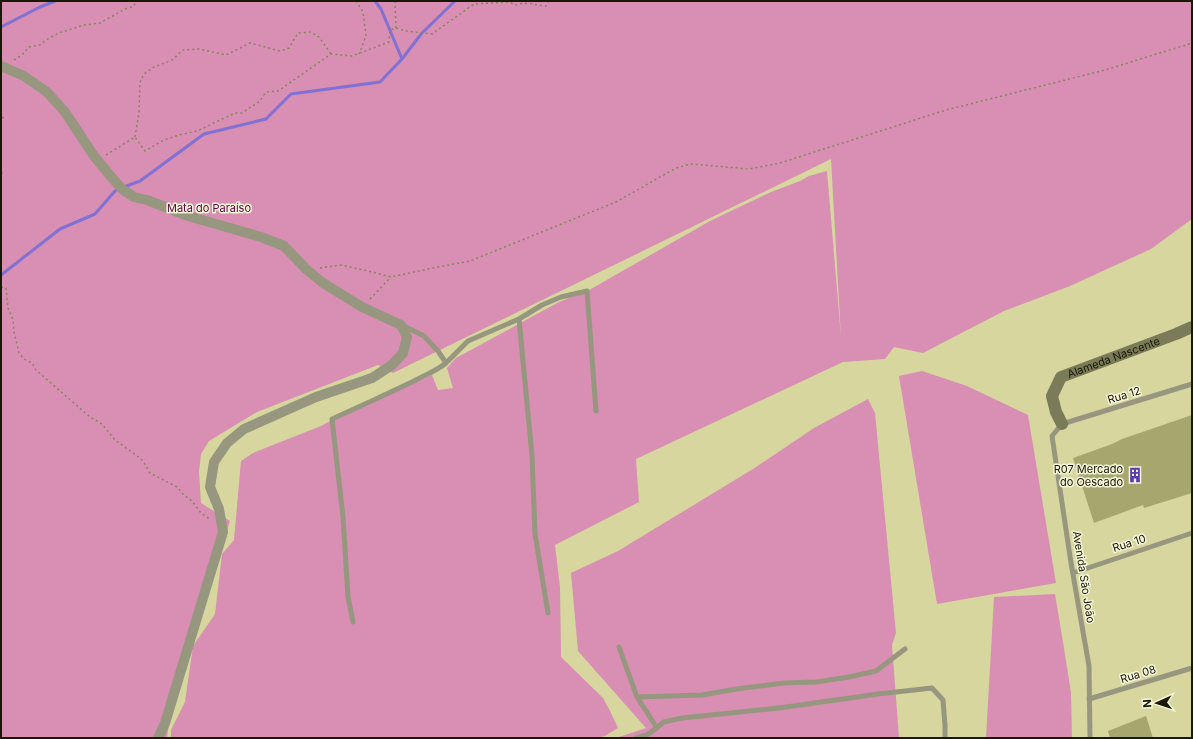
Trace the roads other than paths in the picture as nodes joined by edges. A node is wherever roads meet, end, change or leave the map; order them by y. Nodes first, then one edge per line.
1 (2, 66) edge
2 (519, 319) junction
3 (401, 325) junction
4 (1192, 327) edge
5 (446, 362) junction
6 (1192, 384) edge
7 (596, 411) dead end
8 (1062, 424) junction
9 (1192, 533) edge
10 (1073, 573) junction
11 (548, 613) dead end
12 (352, 622) dead end
13 (619, 647) dead end
14 (905, 649) dead end
15 (1192, 668) edge
16 (637, 697) junction
17 (1089, 699) junction
18 (657, 728) junction
19 (158, 738) edge
20 (636, 738) edge
21 (945, 738) edge
22 (1090, 738) edge

1 - 3 street
2 - 5 lane
2 - 7 lane
2 - 11 lane
3 - 5 lane
3 - 19 street
4 - 8 street, Alameda Nascente
5 - 12 lane
6 - 8 lane, Rua 12
8 - 10 lane, Avenida São João
9 - 10 lane, Rua 10
10 - 17 lane, Avenida São João
13 - 16 lane
14 - 16 lane
15 - 17 lane, Rua 08
16 - 18 lane
17 - 22 lane, Avenida São João
18 - 20 lane
18 - 21 lane

